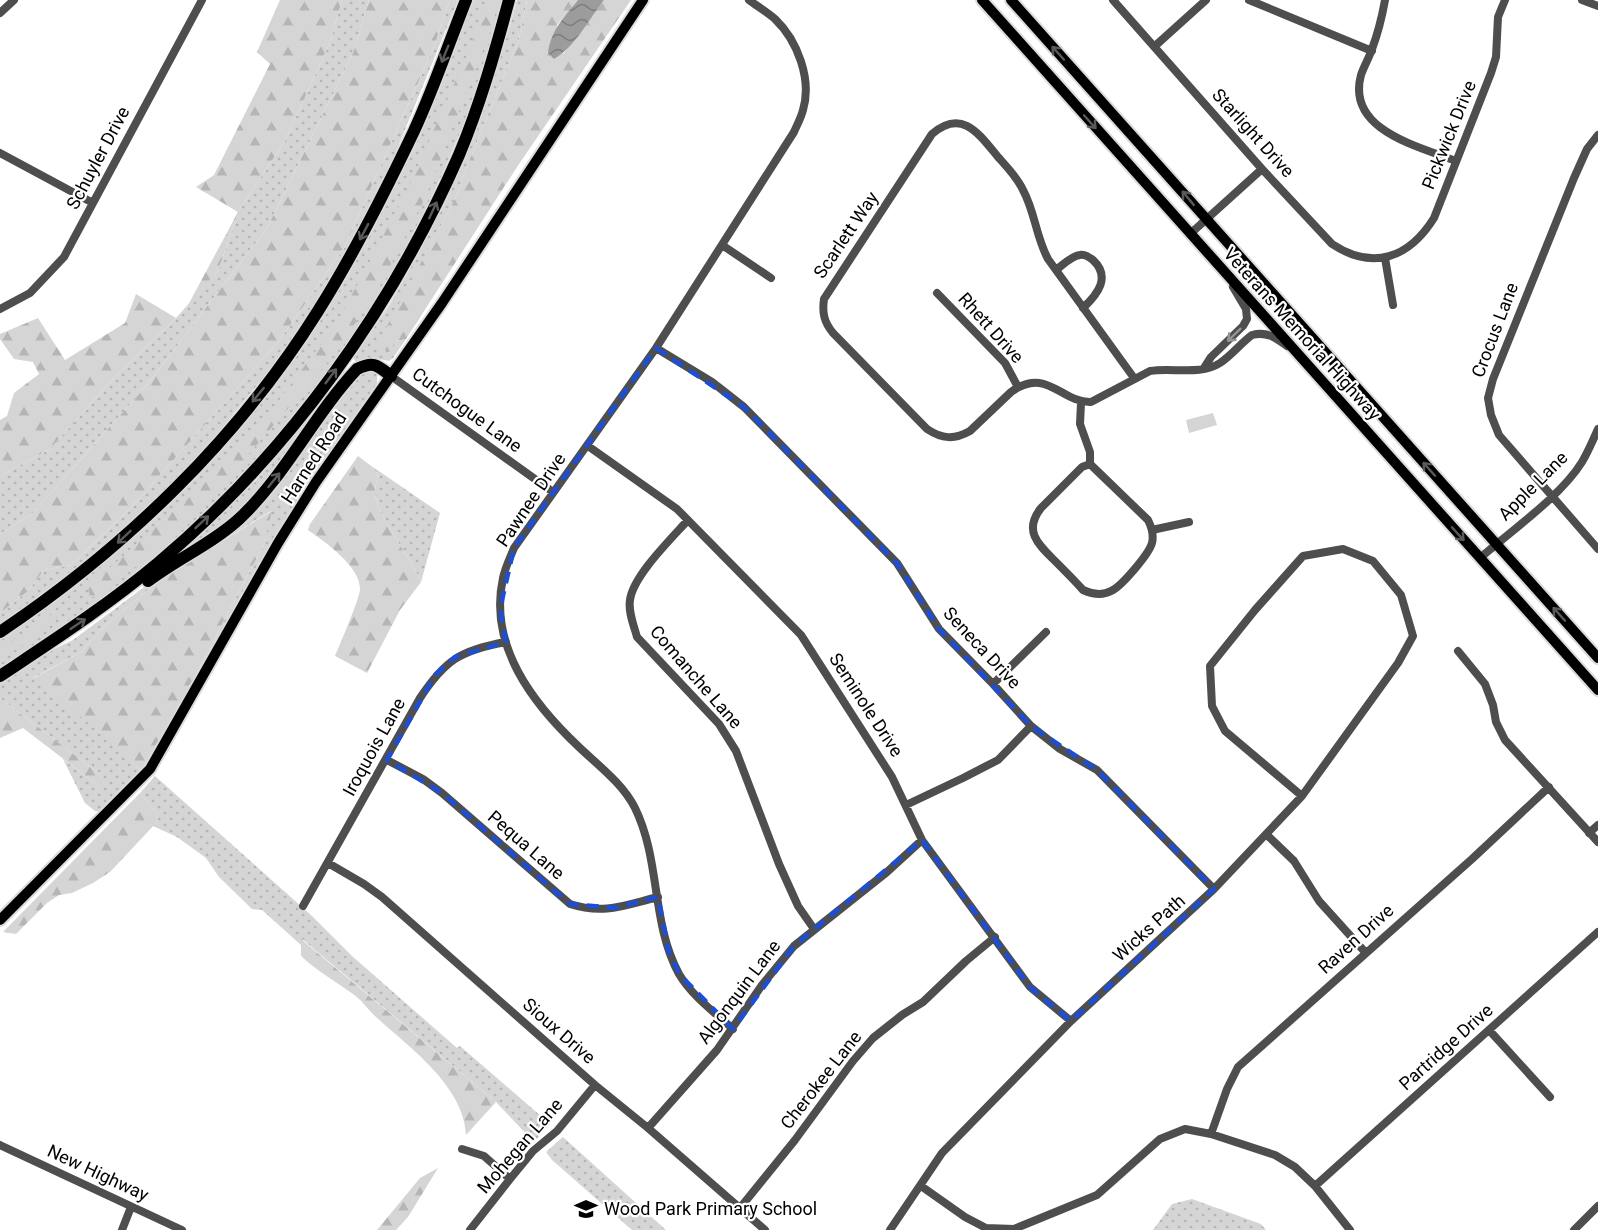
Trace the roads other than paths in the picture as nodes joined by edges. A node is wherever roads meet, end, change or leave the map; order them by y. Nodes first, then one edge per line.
1 (14, 0) edge
2 (202, 0) edge
3 (466, 0) edge
4 (509, 0) edge
5 (643, 0) edge
6 (749, 0) edge
7 (982, 0) edge
8 (1011, 0) edge
9 (1113, 0) edge
10 (1206, 0) edge
11 (1249, 0) edge
12 (1386, 0) edge
13 (1505, 0) edge
14 (1582, 0) edge
15 (1598, 6) edge
16 (0, 13) edge
17 (1155, 46) junction
18 (1372, 51) junction
19 (1598, 135) edge
20 (0, 153) edge
21 (1456, 161) junction
22 (1262, 169) junction
23 (93, 203) junction
24 (1206, 219) junction
25 (1190, 234) junction
26 (722, 245) junction
27 (1385, 258) junction
28 (1220, 267) junction
29 (1056, 270) junction
30 (771, 278) dead end
31 (937, 293) dead end
32 (1393, 305) dead end
33 (1083, 308) junction
34 (0, 309) edge
35 (656, 348) junction
36 (1298, 354) junction
37 (1204, 368) junction
38 (391, 375) junction
39 (1134, 378) junction
40 (1018, 387) junction
41 (1081, 403) junction
42 (1598, 429) edge
43 (588, 446) junction
44 (1090, 464) junction
45 (553, 492) junction
46 (1551, 496) junction
47 (688, 520) junction
48 (1189, 522) dead end
49 (1152, 530) junction
50 (1496, 544) junction
51 (1598, 549) edge
52 (1480, 558) junction
53 (110, 601) junction
54 (0, 632) edge
55 (1046, 633) dead end
56 (506, 642) junction
57 (1458, 651) dead end
58 (1598, 658) edge
59 (0, 676) edge
60 (993, 684) junction
61 (1598, 690) edge
62 (1031, 726) junction
63 (387, 760) junction
64 (1549, 787) junction
65 (1302, 796) junction
66 (906, 805) junction
67 (1598, 825) edge
68 (1589, 832) junction
69 (1267, 835) junction
70 (922, 840) junction
71 (1598, 842) edge
72 (328, 863) junction
73 (1214, 890) junction
74 (658, 897) junction
75 (303, 906) dead end
76 (0, 920) edge
77 (814, 929) junction
78 (1598, 933) edge
79 (995, 937) junction
80 (1365, 952) junction
81 (1071, 1021) junction
82 (733, 1029) junction
83 (1489, 1030) junction
84 (594, 1085) junction
85 (1551, 1097) dead end
86 (648, 1128) junction
87 (1211, 1134) junction
88 (0, 1145) edge
89 (462, 1149) dead end
90 (510, 1179) junction
91 (921, 1186) junction
92 (1315, 1186) junction
93 (1598, 1206) edge
94 (131, 1207) junction
95 (740, 1208) junction
96 (122, 1230) edge
97 (182, 1230) edge
98 (470, 1230) edge
99 (765, 1230) edge
100 (890, 1230) edge
101 (1350, 1230) edge
102 (1574, 1230) edge

1 - 16 street
2 - 23 street, Schuyler Drive
3 -> 54 highway
53 -> 4 highway
5 - 38 main road, Harned Road
6 - 26 street, Pawnee Drive
7 -> 25 main road, Veterans Memorial Highway
24 -> 8 main road, Veterans Memorial Highway
9 - 17 street, Starlight Drive
10 - 17 street
11 - 18 street
12 - 18 street
13 - 21 street, Pickwick Drive
14 - 15 street
17 - 22 street, Starlight Drive
18 - 21 street
19 - 46 street, Crocus Lane
20 - 23 street
21 - 27 street, Pickwick Drive
22 - 24 street
22 - 27 street, Starlight Drive
23 - 34 street, Schuyler Drive
24 - 25 street
50 -> 24 main road, Veterans Memorial Highway
25 - 28 main road, Veterans Memorial Highway
26 - 30 street
26 - 35 street, Pawnee Drive
27 - 32 street
28 - 36 main road, Veterans Memorial Highway
28 -> 37 street
29 - 33 street, Scarlett Way
29 - 33 street
29 - 40 street, Scarlett Way
31 - 40 street, Rhett Drive
33 - 39 street, Scarlett Way
35 - 43 street, Pawnee Drive
35 - 60 street, Seneca Drive
36 - 37 street
36 -> 52 main road, Veterans Memorial Highway
37 - 39 street
38 - 45 street, Cutchogue Lane
53 -> 38 highway
38 - 76 main road, Harned Road
39 - 41 street
40 - 41 street
41 - 44 street
42 - 46 street, Apple Lane
43 - 45 street, Pawnee Drive
43 - 47 street, Seminole Drive
44 - 49 street
44 - 49 street
45 - 56 street, Pawnee Drive
46 - 50 street, Apple Lane
46 - 51 street, Crocus Lane
47 - 66 street, Seminole Drive
47 - 77 street, Comanche Lane
48 - 49 street
50 - 52 street, Apple Lane
58 -> 50 main road, Veterans Memorial Highway
52 - 61 main road, Veterans Memorial Highway
59 -> 53 highway
55 - 60 street
56 - 63 street, Iroquois Lane
56 - 74 street, Pawnee Drive
57 - 64 street
60 - 62 street, Seneca Drive
62 - 66 street
62 - 73 street, Seneca Drive
63 - 72 street, Iroquois Lane
63 - 74 street, Pequa Lane
64 - 68 street
64 - 80 street, Raven Drive
65 - 65 street, Wicks Path
65 - 69 street, Wicks Path
66 - 70 street, Seminole Drive
67 - 68 street
68 - 71 street
69 - 73 street, Wicks Path
69 - 80 street
70 - 77 street, Algonquin Lane
70 - 79 street, Seminole Drive
72 - 75 street, Iroquois Lane
72 - 84 street, Sioux Drive
73 - 81 street, Wicks Path
74 - 82 street, Pawnee Drive
77 - 82 street, Algonquin Lane
78 - 83 street, Partridge Drive
79 - 81 street, Seminole Drive
79 - 95 street, Cherokee Lane
80 - 87 street, Raven Drive
81 - 91 street, Wicks Path
82 - 86 street, Algonquin Lane
83 - 85 street
83 - 92 street, Partridge Drive
84 - 86 street, Sioux Drive
84 - 90 street, Mohegan Lane
86 - 95 street, Sioux Drive
87 - 91 street
87 - 92 street
88 - 94 street, New Highway
89 - 90 street
90 - 98 street, Mohegan Lane
91 - 100 street, Wicks Path
92 - 101 street
93 - 102 street
94 - 96 street
94 - 97 street, New Highway
95 - 99 street, Sioux Drive

